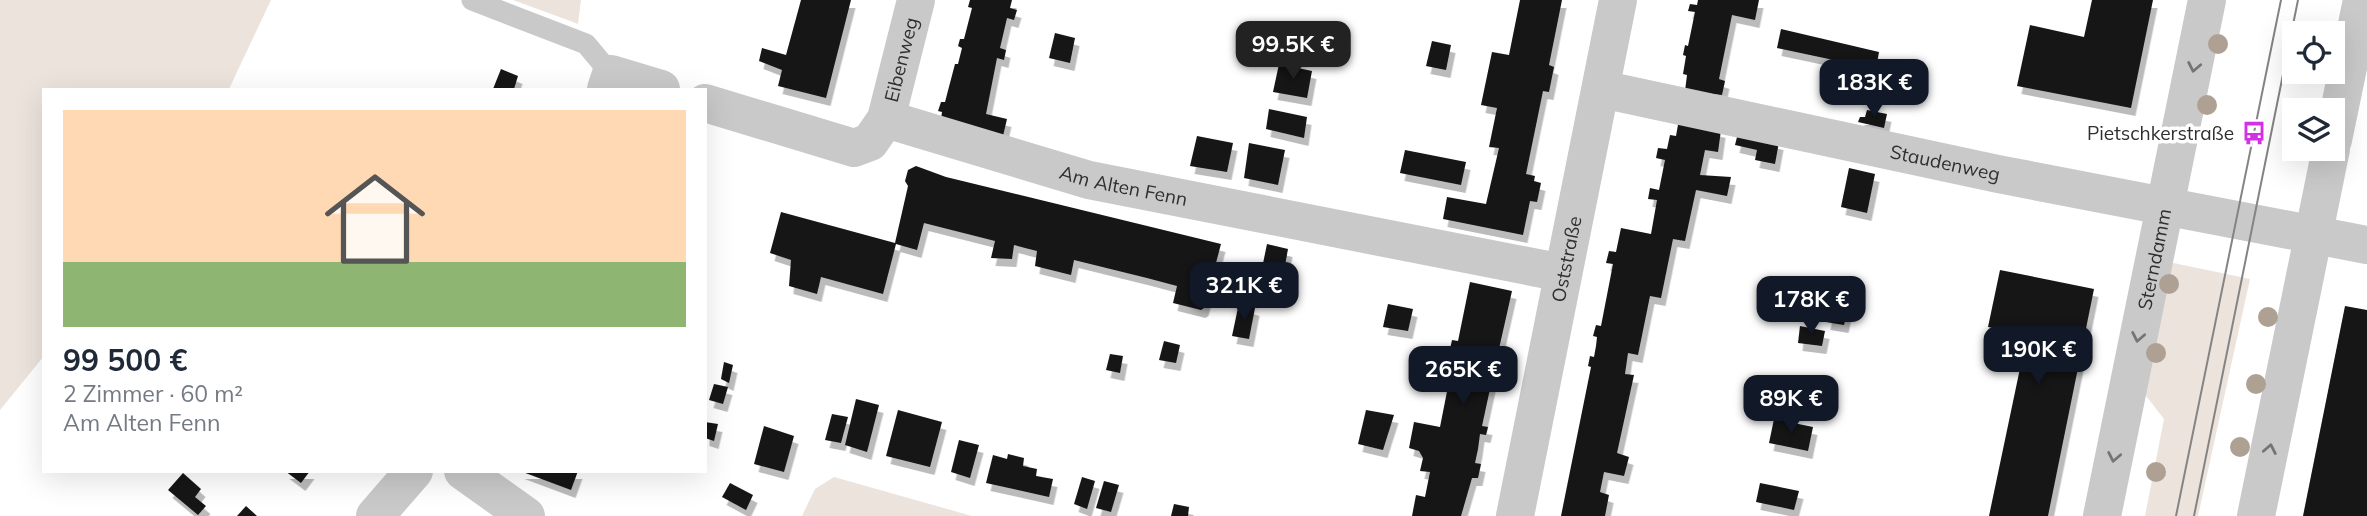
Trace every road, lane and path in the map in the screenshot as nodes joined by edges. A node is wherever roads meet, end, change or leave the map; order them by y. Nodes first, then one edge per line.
1 (472, 0) edge
2 (916, 0) edge
3 (1618, 0) edge
4 (2207, 0) edge
5 (2362, 0) edge
6 (609, 82) edge
7 (654, 88) edge
8 (1601, 89) junction
9 (2342, 98) edge
10 (707, 104) edge
11 (886, 119) junction
12 (2328, 161) edge
13 (2165, 207) junction
14 (2313, 235) junction
15 (2367, 245) edge
16 (1563, 273) junction
17 (412, 473) edge
18 (466, 473) edge
19 (375, 516) edge
20 (526, 516) edge
21 (1515, 516) edge
22 (2102, 516) edge
23 (2256, 516) edge

1 - 6 lane
2 - 11 street, Eibenweg
3 - 8 street, Oststraße
4 -> 13 street, Sterndamm
5 - 9 street
6 - 7 street
8 - 13 street, Staudenweg
8 - 16 street, Oststraße
10 - 11 street
11 - 16 street, Am Alten Fenn
12 - 14 street
13 - 14 street, Staudenweg
13 -> 22 street, Sterndamm
14 - 15 street
23 -> 14 street
16 - 21 street, Oststraße
17 - 19 street
18 - 20 street

